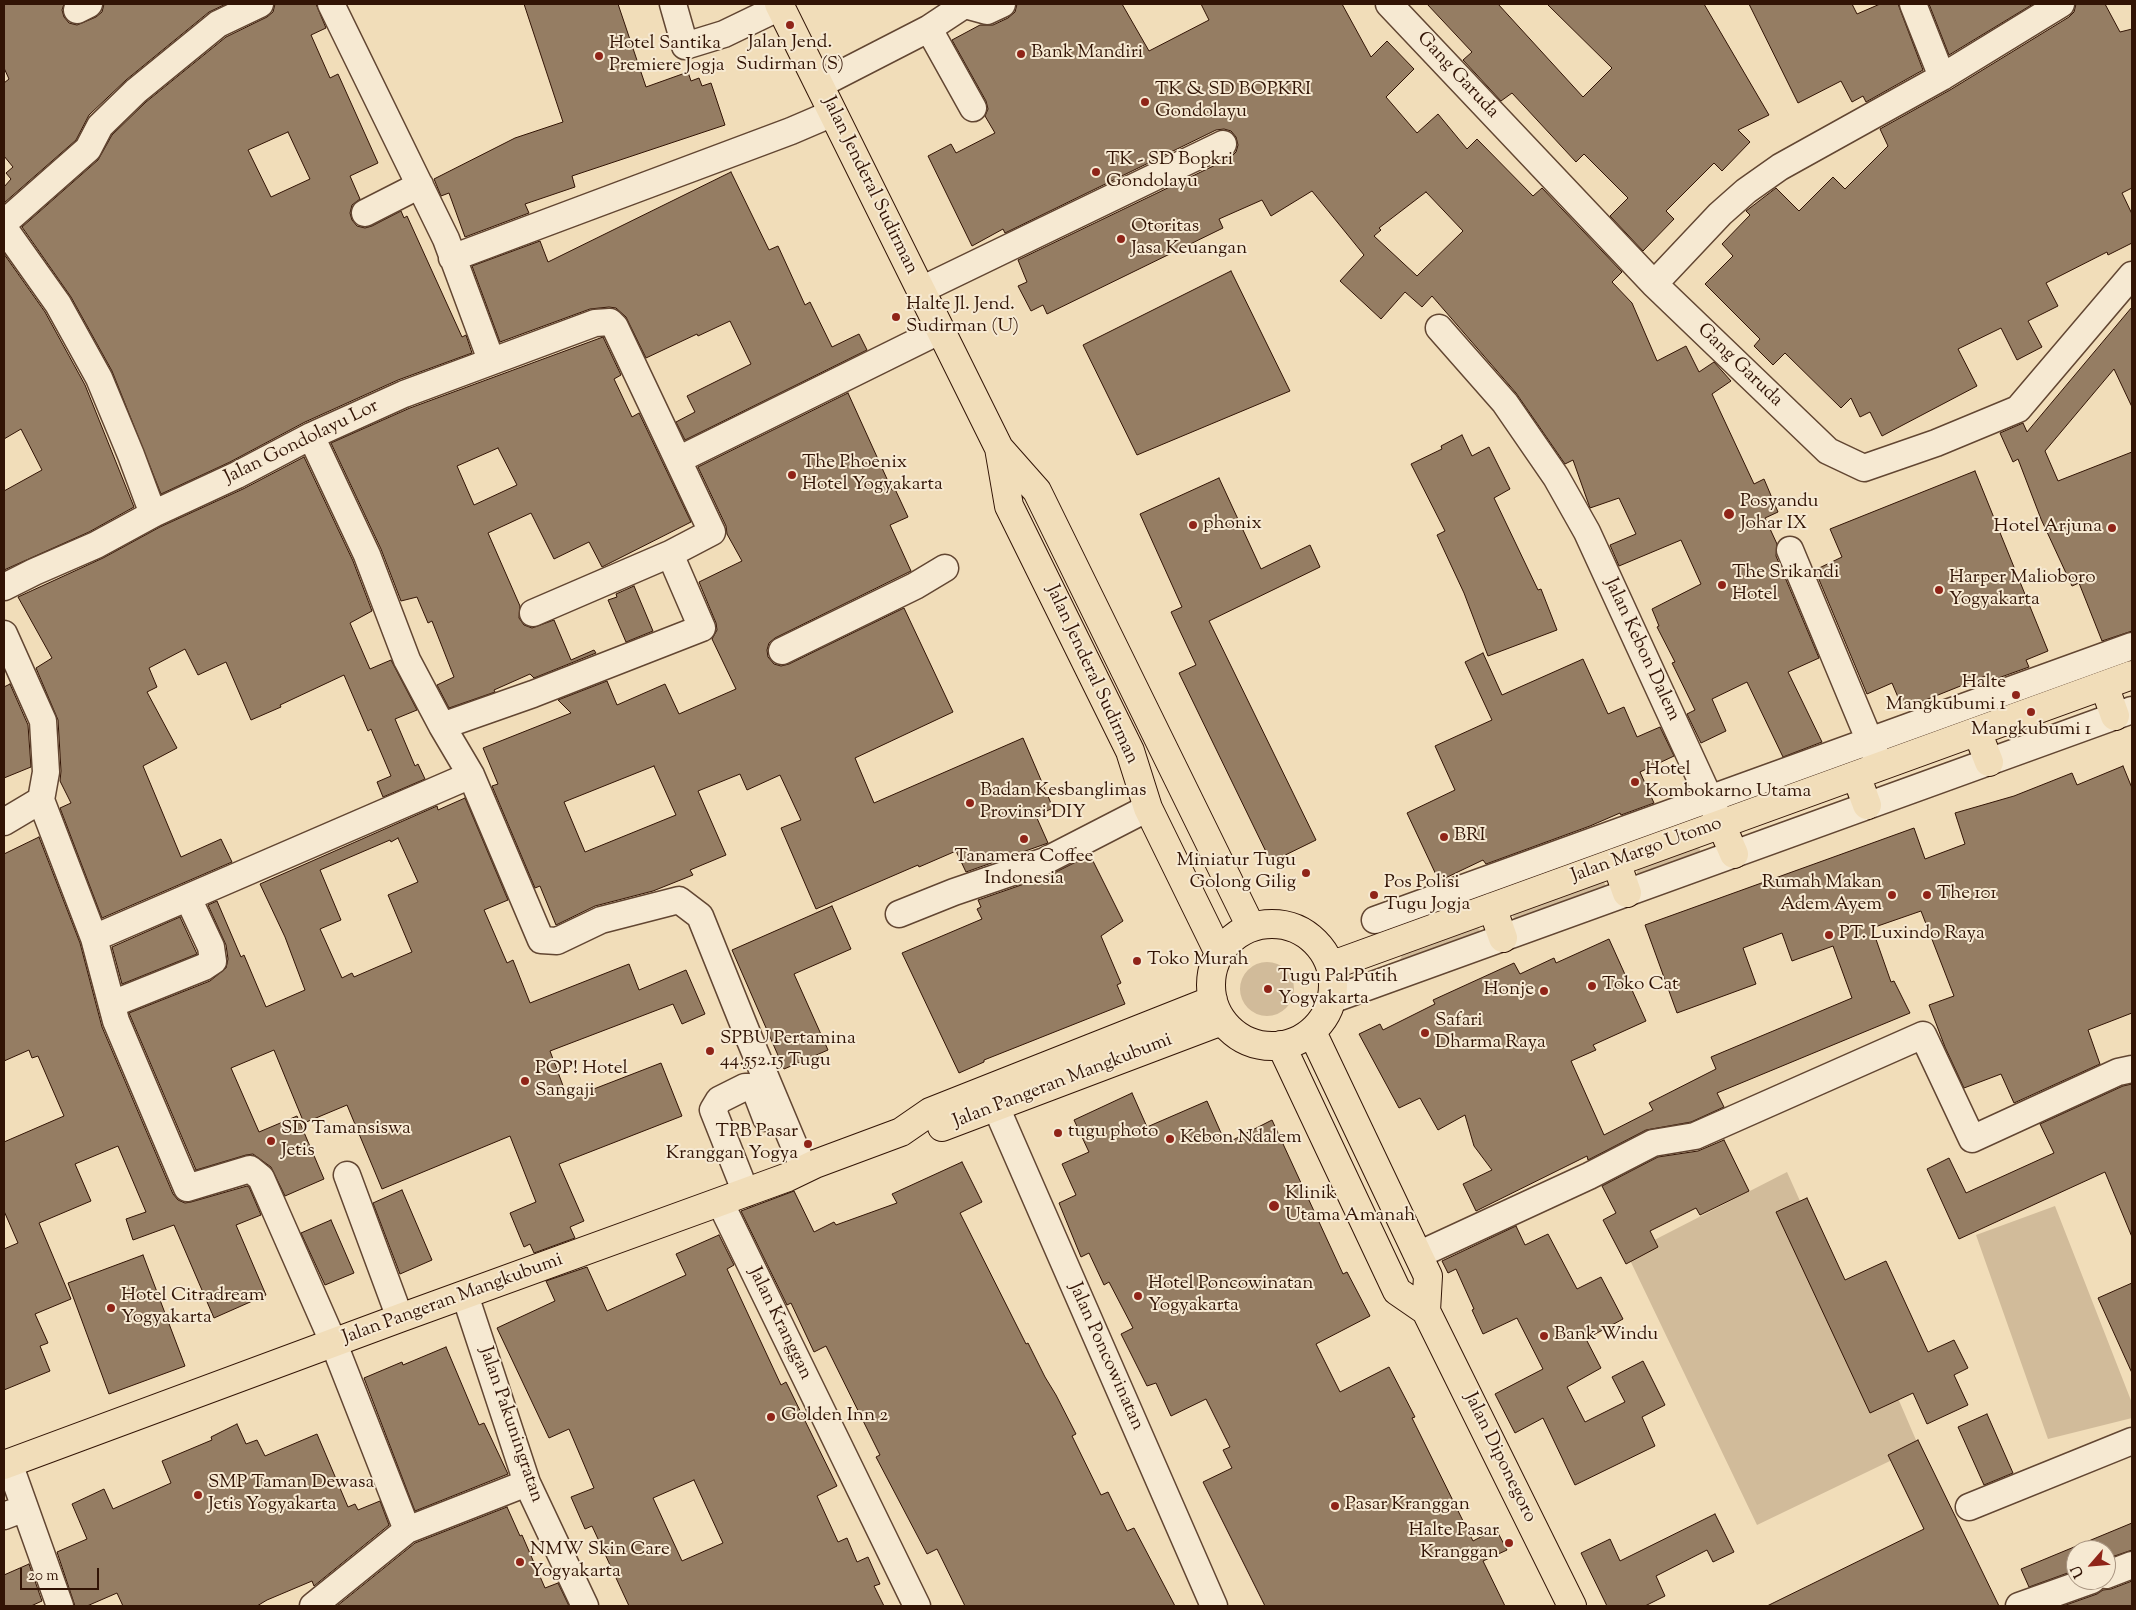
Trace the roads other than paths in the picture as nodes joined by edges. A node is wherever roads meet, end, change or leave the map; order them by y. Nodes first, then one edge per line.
1 (260, 4) edge
2 (331, 4) edge
3 (673, 4) edge
4 (966, 4) edge
5 (1002, 4) edge
6 (1389, 4) edge
7 (1913, 4) edge
8 (2061, 4) edge
9 (780, 5) edge
10 (934, 38) dead end
11 (1942, 77) junction
12 (819, 85) junction
13 (973, 108) dead end
14 (833, 113) junction
15 (1223, 144) dead end
16 (420, 185) junction
17 (365, 213) dead end
18 (4, 223) edge
19 (4, 228) edge
20 (452, 258) junction
21 (2132, 276) edge
22 (1654, 284) junction
23 (921, 290) junction
24 (1439, 328) dead end
25 (941, 330) junction
26 (492, 360) junction
27 (311, 436) junction
28 (999, 448) junction
29 (678, 460) junction
30 (153, 514) junction
31 (1790, 550) dead end
32 (670, 554) junction
33 (945, 568) dead end
34 (4, 587) edge
35 (533, 613) dead end
36 (6, 643) edge
37 (2132, 646) edge
38 (782, 651) dead end
39 (1121, 660) junction
40 (1092, 674) junction
41 (2132, 675) edge
42 (2104, 686) junction
43 (2124, 713) edge
44 (442, 726) junction
45 (1977, 731) junction
46 (1870, 741) junction
47 (1989, 762) junction
48 (1868, 771) junction
49 (471, 776) junction
50 (1710, 799) junction
51 (41, 800) junction
52 (1867, 805) junction
53 (1148, 808) junction
54 (4, 822) edge
55 (1721, 824) junction
56 (1734, 854) junction
57 (1616, 862) junction
58 (1627, 893) junction
59 (188, 898) junction
60 (1492, 907) junction
61 (899, 914) dead end
62 (1375, 920) dead end
63 (1251, 927) junction
64 (94, 938) junction
65 (1503, 938) junction
66 (1219, 953) junction
67 (1330, 966) junction
68 (1331, 1000) junction
69 (112, 1004) junction
70 (1217, 1011) junction
71 (1312, 1032) junction
72 (1280, 1045) junction
73 (2132, 1069) edge
74 (996, 1107) junction
75 (901, 1132) junction
76 (796, 1173) junction
77 (347, 1174) dead end
78 (746, 1192) junction
79 (720, 1202) junction
80 (1418, 1255) junction
81 (465, 1295) junction
82 (1426, 1311) junction
83 (400, 1318) junction
84 (334, 1344) junction
85 (2132, 1441) edge
86 (6, 1464) edge
87 (527, 1483) junction
88 (1969, 1507) dead end
89 (14, 1512) edge
90 (407, 1530) junction
91 (2132, 1566) edge
92 (2116, 1572) edge
93 (2066, 1589) edge
94 (60, 1606) edge
95 (313, 1606) edge
96 (585, 1606) edge
97 (917, 1606) edge
98 (1214, 1606) edge
99 (1572, 1606) edge
100 (2019, 1606) edge

1 - 18 street
2 - 16 street
3 - 9 street
4 - 5 street
4 - 12 street
6 - 22 street, Gang Garuda
7 - 11 street
8 - 11 street
9 - 12 main road, Jalan Jenderal Sudirman
10 - 13 street
11 - 22 street
12 - 14 main road, Jalan Jenderal Sudirman
14 - 20 street
14 - 23 main road, Jalan Jenderal Sudirman
15 - 23 street
16 - 17 street
16 - 20 street
19 - 30 street
20 - 26 street
21 - 22 street, Gang Garuda
23 - 25 main road, Jalan Jenderal Sudirman
24 - 50 street, Jalan Kebon Dalem
25 - 28 main road, Jalan Jenderal Sudirman
25 - 29 street
26 - 27 street, Jalan Gondolayu Lor
26 - 29 street, Jalan Gondolayu Lor
27 - 30 street, Jalan Gondolayu Lor
27 - 44 street
28 - 39 main road, Jalan Jenderal Sudirman
28 - 40 main road, Jalan Jenderal Sudirman
29 - 32 street
30 - 34 street, Jalan Gondolayu Lor
31 - 46 street
32 - 35 street
32 - 44 street
33 - 38 street
36 - 51 street
37 - 46 street
39 - 40 main road
39 - 63 main road, Jalan Jenderal Sudirman
40 - 53 main road, Jalan Jenderal Sudirman
41 - 42 main road, Jalan Margo Utomo
42 - 43 main road
42 - 45 main road, Jalan Margo Utomo
43 - 47 street, Jalan Margo Utomo
44 - 49 street
45 - 47 main road
45 - 48 main road, Jalan Margo Utomo
46 - 48 street
46 - 50 street
47 - 52 street, Jalan Margo Utomo
48 - 52 main road
48 - 55 main road, Jalan Margo Utomo
49 - 59 street
49 - 76 street
50 - 55 street, Jalan Kebon Dalem
50 - 62 street
51 - 54 street
51 - 64 street
52 - 56 street, Jalan Margo Utomo
53 - 61 street
53 - 66 main road, Jalan Jenderal Sudirman
55 - 56 main road
55 - 57 main road, Jalan Margo Utomo
56 - 58 street, Jalan Margo Utomo
57 - 58 main road
57 - 60 main road, Jalan Margo Utomo
58 - 65 street, Jalan Margo Utomo
59 - 64 street
59 - 69 street
60 - 65 main road
60 - 67 main road, Jalan Margo Utomo
63 - 66 main road
63 - 67 main road
64 - 69 street
65 - 68 street, Jalan Margo Utomo
66 - 70 main road
67 - 68 main road
68 - 71 main road
69 - 84 street
70 - 72 main road
70 - 74 main road, Jalan Pangeran Mangkubumi
70 - 75 main road, Jalan Pangeran Mangkubumi
71 - 72 main road
71 - 80 main road, Jalan Diponegoro
72 - 82 main road, Jalan Diponegoro
73 - 80 street
74 - 75 main road, Jalan Pangeran Mangkubumi
74 - 98 street, Jalan Poncowinatan
75 - 76 main road, Jalan Pangeran Mangkubumi
76 - 78 main road, Jalan Pangeran Mangkubumi
76 - 78 street
77 - 83 street
78 - 79 main road, Jalan Pangeran Mangkubumi
79 - 81 main road, Jalan Pangeran Mangkubumi
79 - 97 street, Jalan Kranggan
80 - 82 main road, Jalan Diponegoro
81 - 83 main road, Jalan Pangeran Mangkubumi
81 - 87 street, Jalan Pakuningratan
82 - 99 main road, Jalan Diponegoro
83 - 84 main road, Jalan Pangeran Mangkubumi
84 - 86 main road, Jalan Pangeran Mangkubumi
84 - 90 street
85 - 88 street
86 - 89 street
87 - 90 street
87 - 96 street, Jalan Pakuningratan
89 - 94 street
90 - 95 street
91 - 92 street
93 - 100 street

